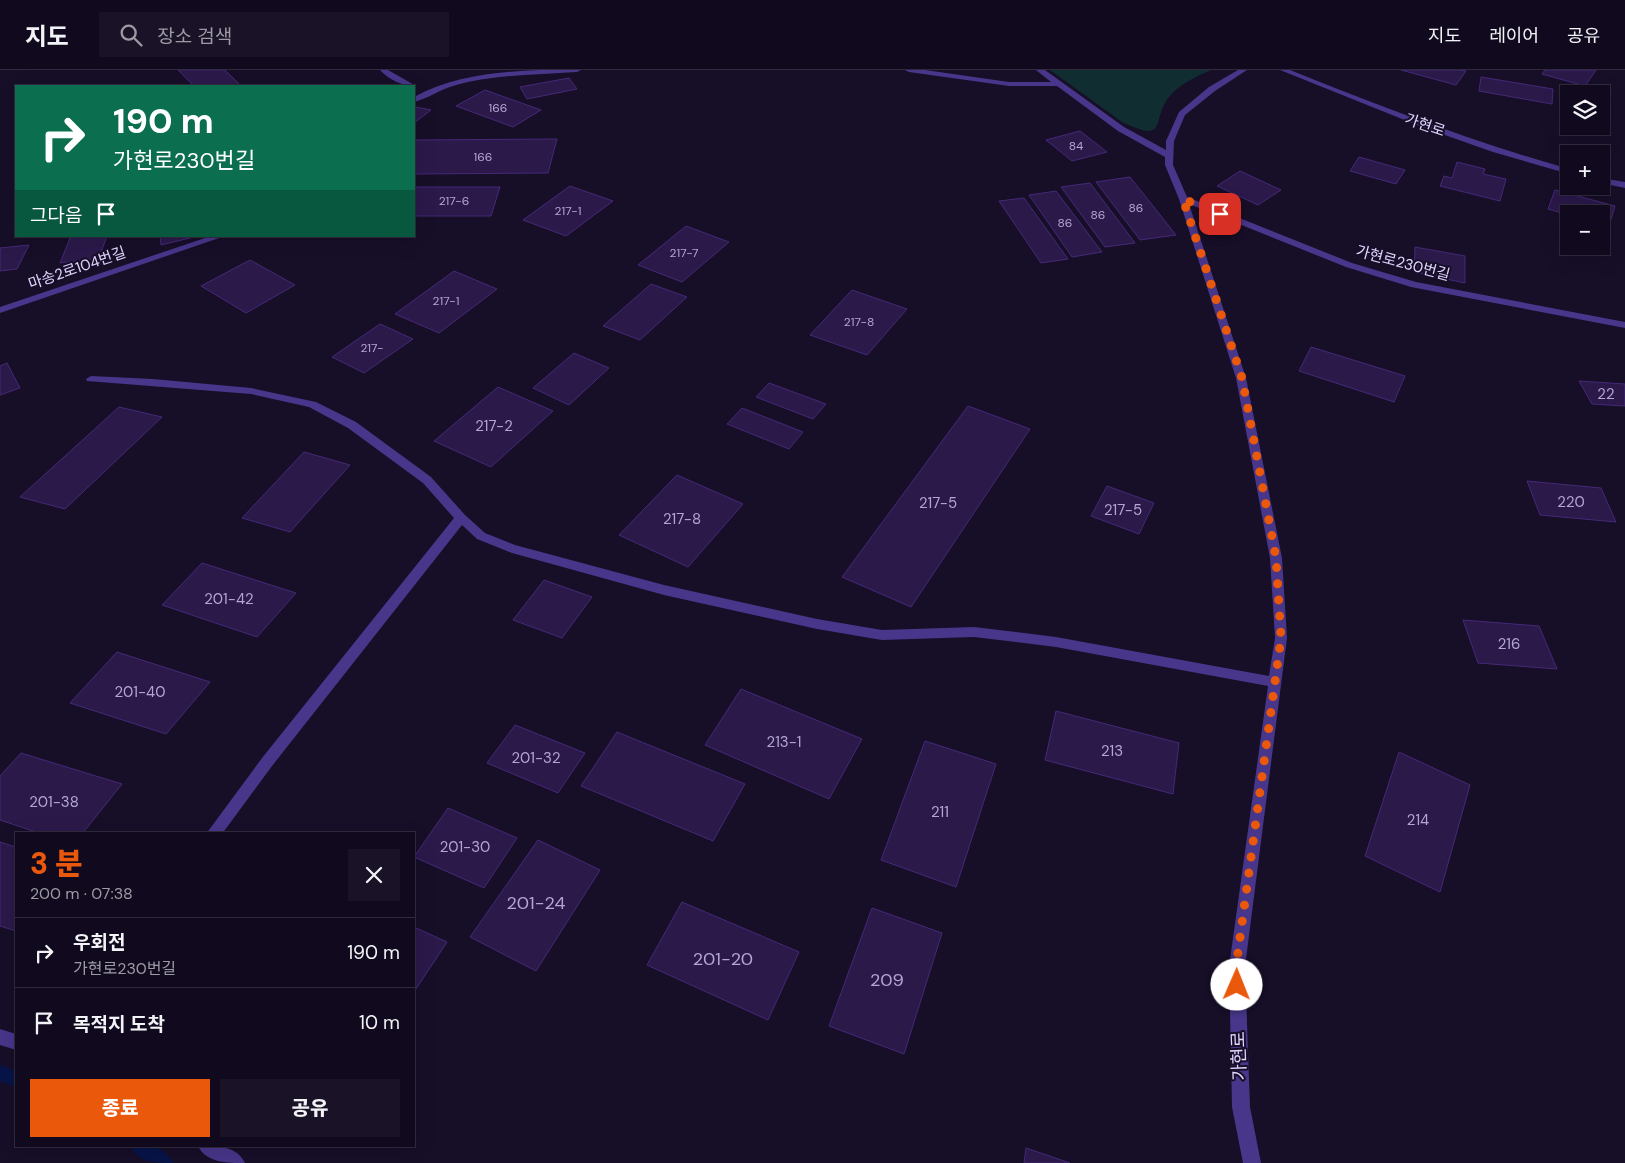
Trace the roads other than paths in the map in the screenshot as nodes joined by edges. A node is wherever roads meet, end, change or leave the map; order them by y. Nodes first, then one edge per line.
1 (384, 70) edge
2 (577, 70) edge
3 (909, 70) edge
4 (1040, 70) edge
5 (1243, 70) edge
6 (1284, 70) edge
7 (1057, 84) junction
8 (411, 85) edge
9 (415, 87) edge
10 (429, 92) junction
11 (415, 99) edge
12 (1170, 156) junction
13 (1560, 170) edge
14 (1610, 182) edge
15 (1625, 185) edge
16 (1183, 199) junction
17 (218, 237) edge
18 (0, 310) edge
19 (1625, 325) edge
20 (91, 379) dead end
21 (461, 518) junction
22 (1275, 682) junction
23 (214, 832) edge
24 (0, 1037) edge
25 (15, 1042) edge
26 (209, 1147) edge
27 (236, 1163) edge
28 (1252, 1163) edge

1 - 8 street
2 - 10 street
3 - 7 street
4 - 7 street
5 - 12 street, 가현로
6 - 13 street, 가현로
7 - 12 street
9 - 10 street
10 - 11 street
12 - 16 street, 가현로
14 - 15 street
16 - 19 street, 가현로230번길
16 - 22 street, 가현로
17 - 18 street, 마송2로104번길
20 - 21 street
21 - 22 street
21 - 23 street
22 - 28 street, 가현로
24 - 25 street
26 - 27 street

